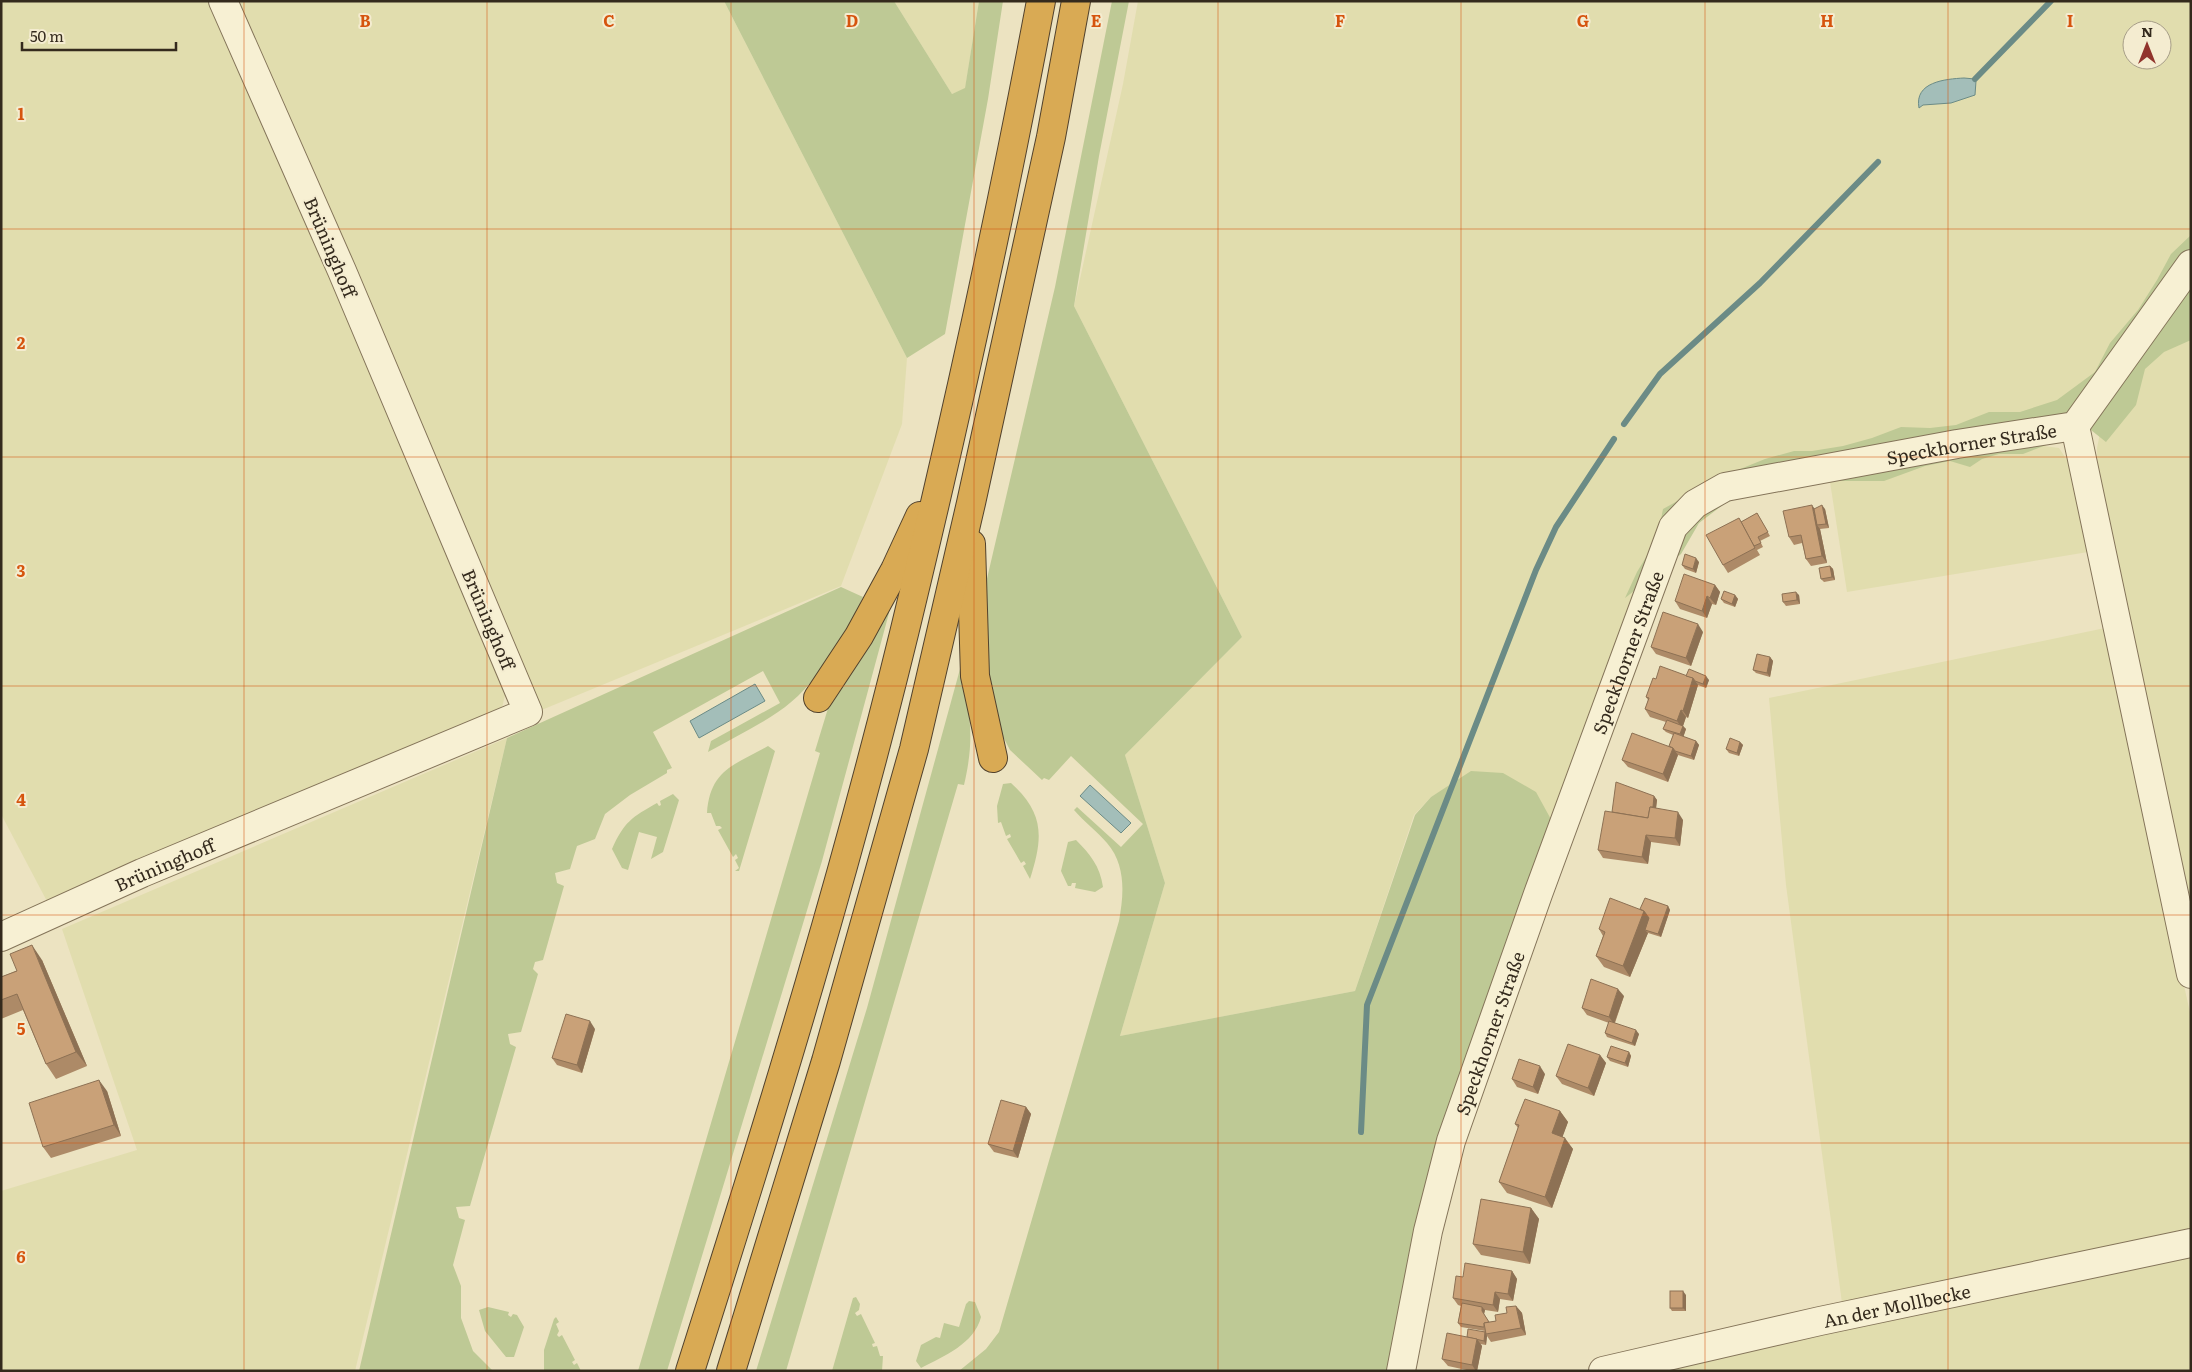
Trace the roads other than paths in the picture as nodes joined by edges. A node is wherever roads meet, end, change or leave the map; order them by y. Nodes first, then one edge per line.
1 (223, 1) edge
2 (1041, 1) edge
3 (1076, 1) edge
4 (2191, 264) edge
5 (2075, 426) junction
6 (942, 469) junction
7 (970, 503) junction
8 (818, 698) dead end
9 (993, 758) dead end
10 (1, 937) edge
11 (2191, 974) edge
12 (2191, 1243) edge
13 (690, 1371) edge
14 (731, 1371) edge
15 (1401, 1371) edge
16 (1603, 1371) edge

1 - 10 street, Brüninghoff
2 - 6 highway
3 - 7 highway
4 - 5 street, Speckhorner Straße
5 - 11 street
5 - 15 street, Speckhorner Straße
6 - 8 highway
6 - 13 highway
7 - 9 highway
7 - 14 highway
12 - 16 street, An der Mollbecke

